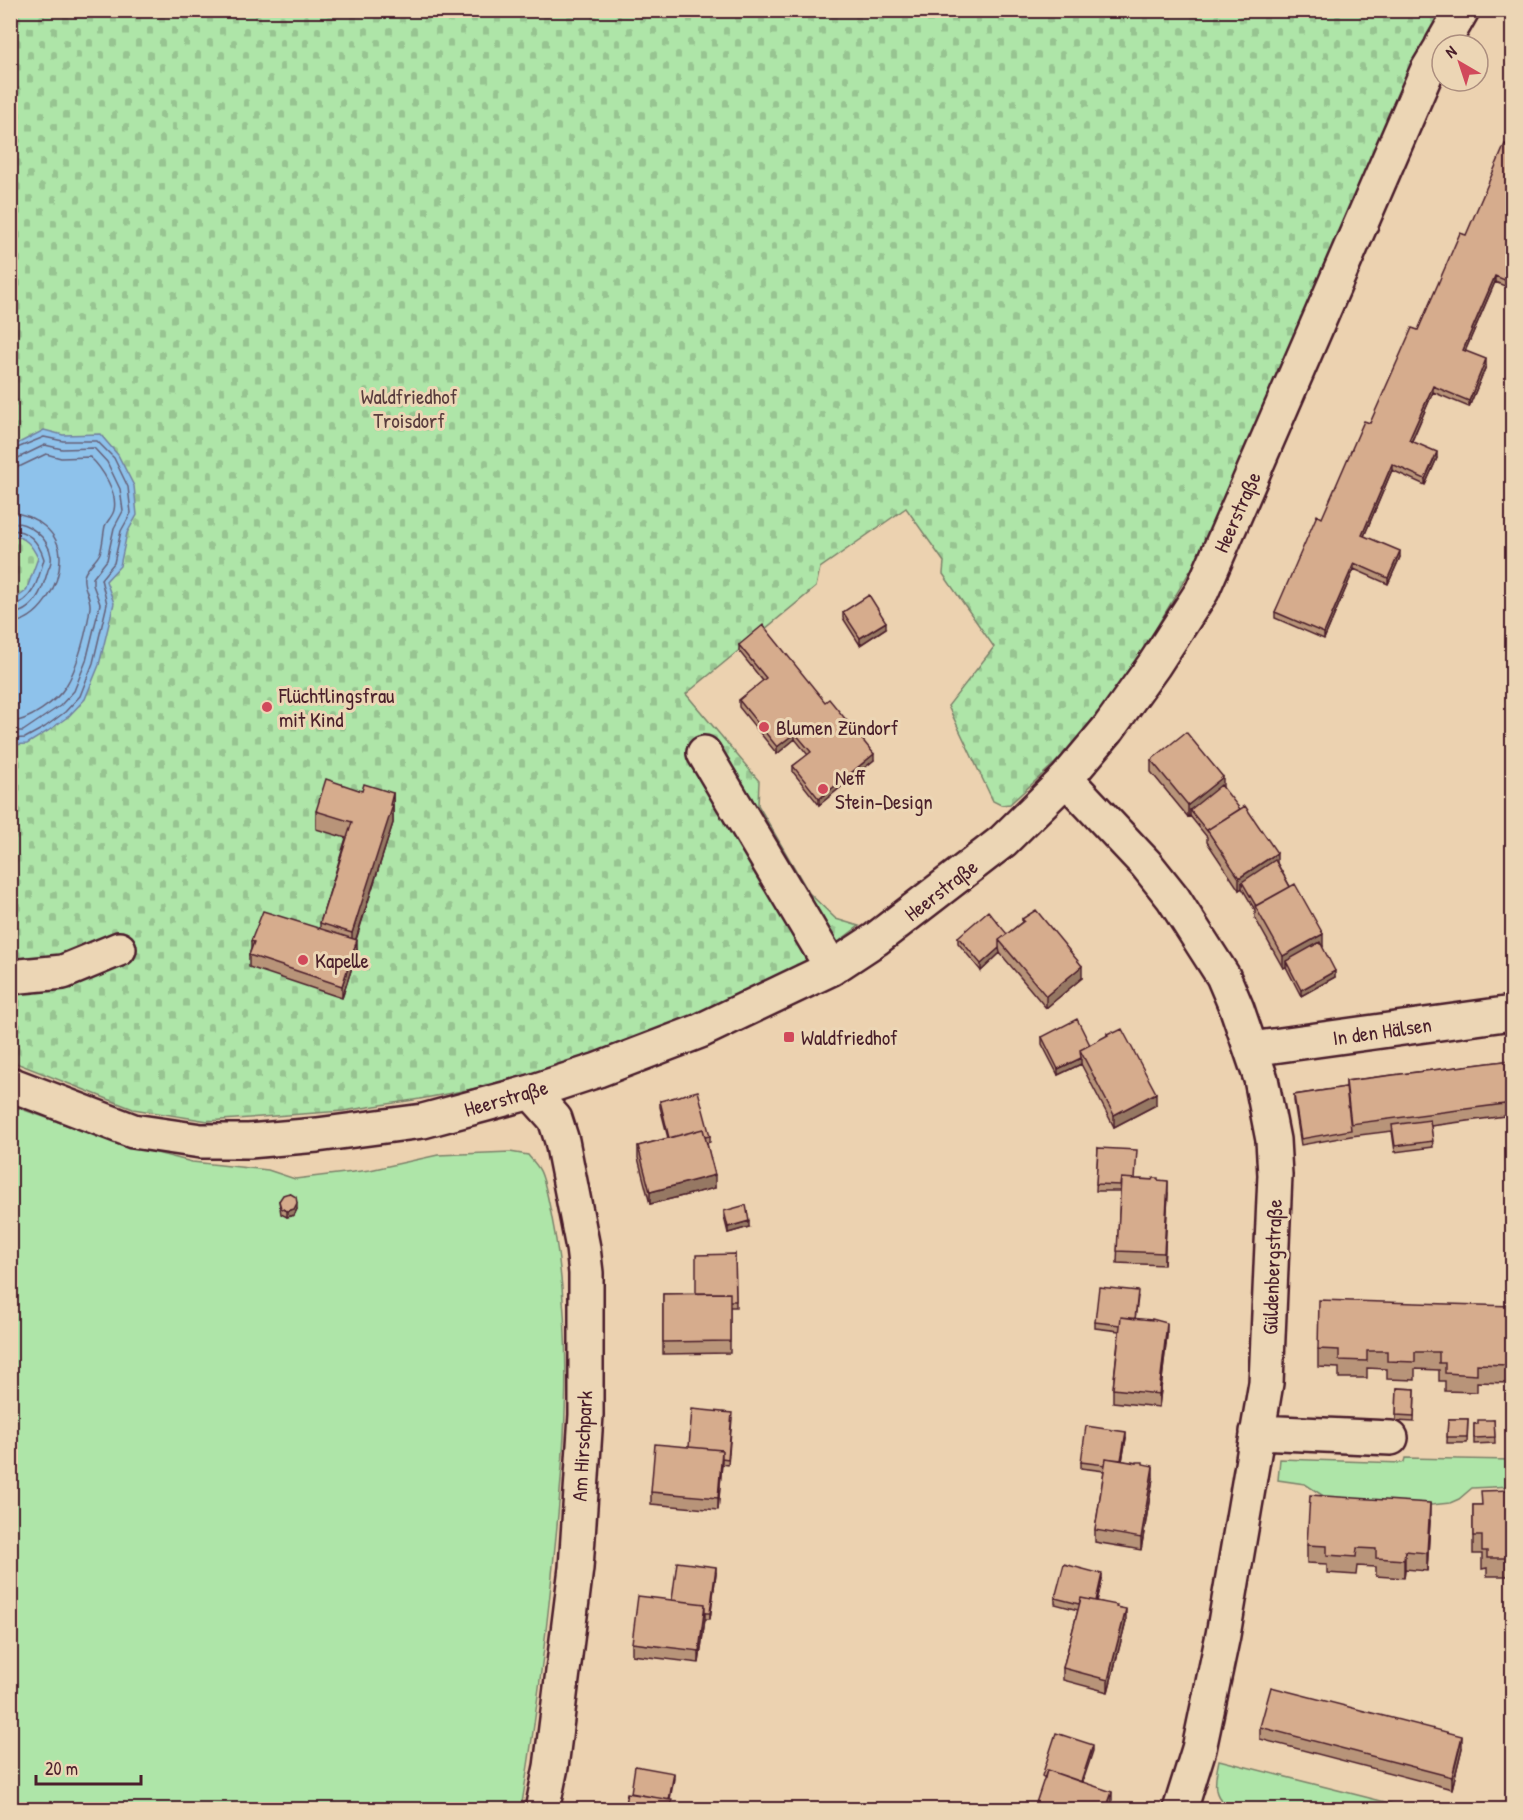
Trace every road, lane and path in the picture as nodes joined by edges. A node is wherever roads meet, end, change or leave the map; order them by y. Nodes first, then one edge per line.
1 (1462, 10) edge
2 (1449, 33) edge
3 (1430, 66) edge
4 (704, 753) dead end
5 (1066, 779) junction
6 (119, 949) dead end
7 (832, 968) junction
8 (10, 977) edge
9 (1512, 1013) edge
10 (1251, 1049) junction
11 (10, 1084) edge
12 (531, 1092) junction
13 (1257, 1432) junction
14 (1391, 1438) dead end
15 (542, 1809) edge
16 (1180, 1809) edge

1 - 2 street, Heerstraße
3 - 5 street, Heerstraße
4 - 7 street
5 - 7 street, Heerstraße
5 - 10 street, Güldenbergstraße
6 - 8 street
7 - 12 street, Heerstraße
9 - 10 street, In den Hälsen
10 - 13 street, Güldenbergstraße
11 - 12 street, Heerstraße
12 - 15 street, Am Hirschpark
13 - 14 street
13 - 16 street, Güldenbergstraße

